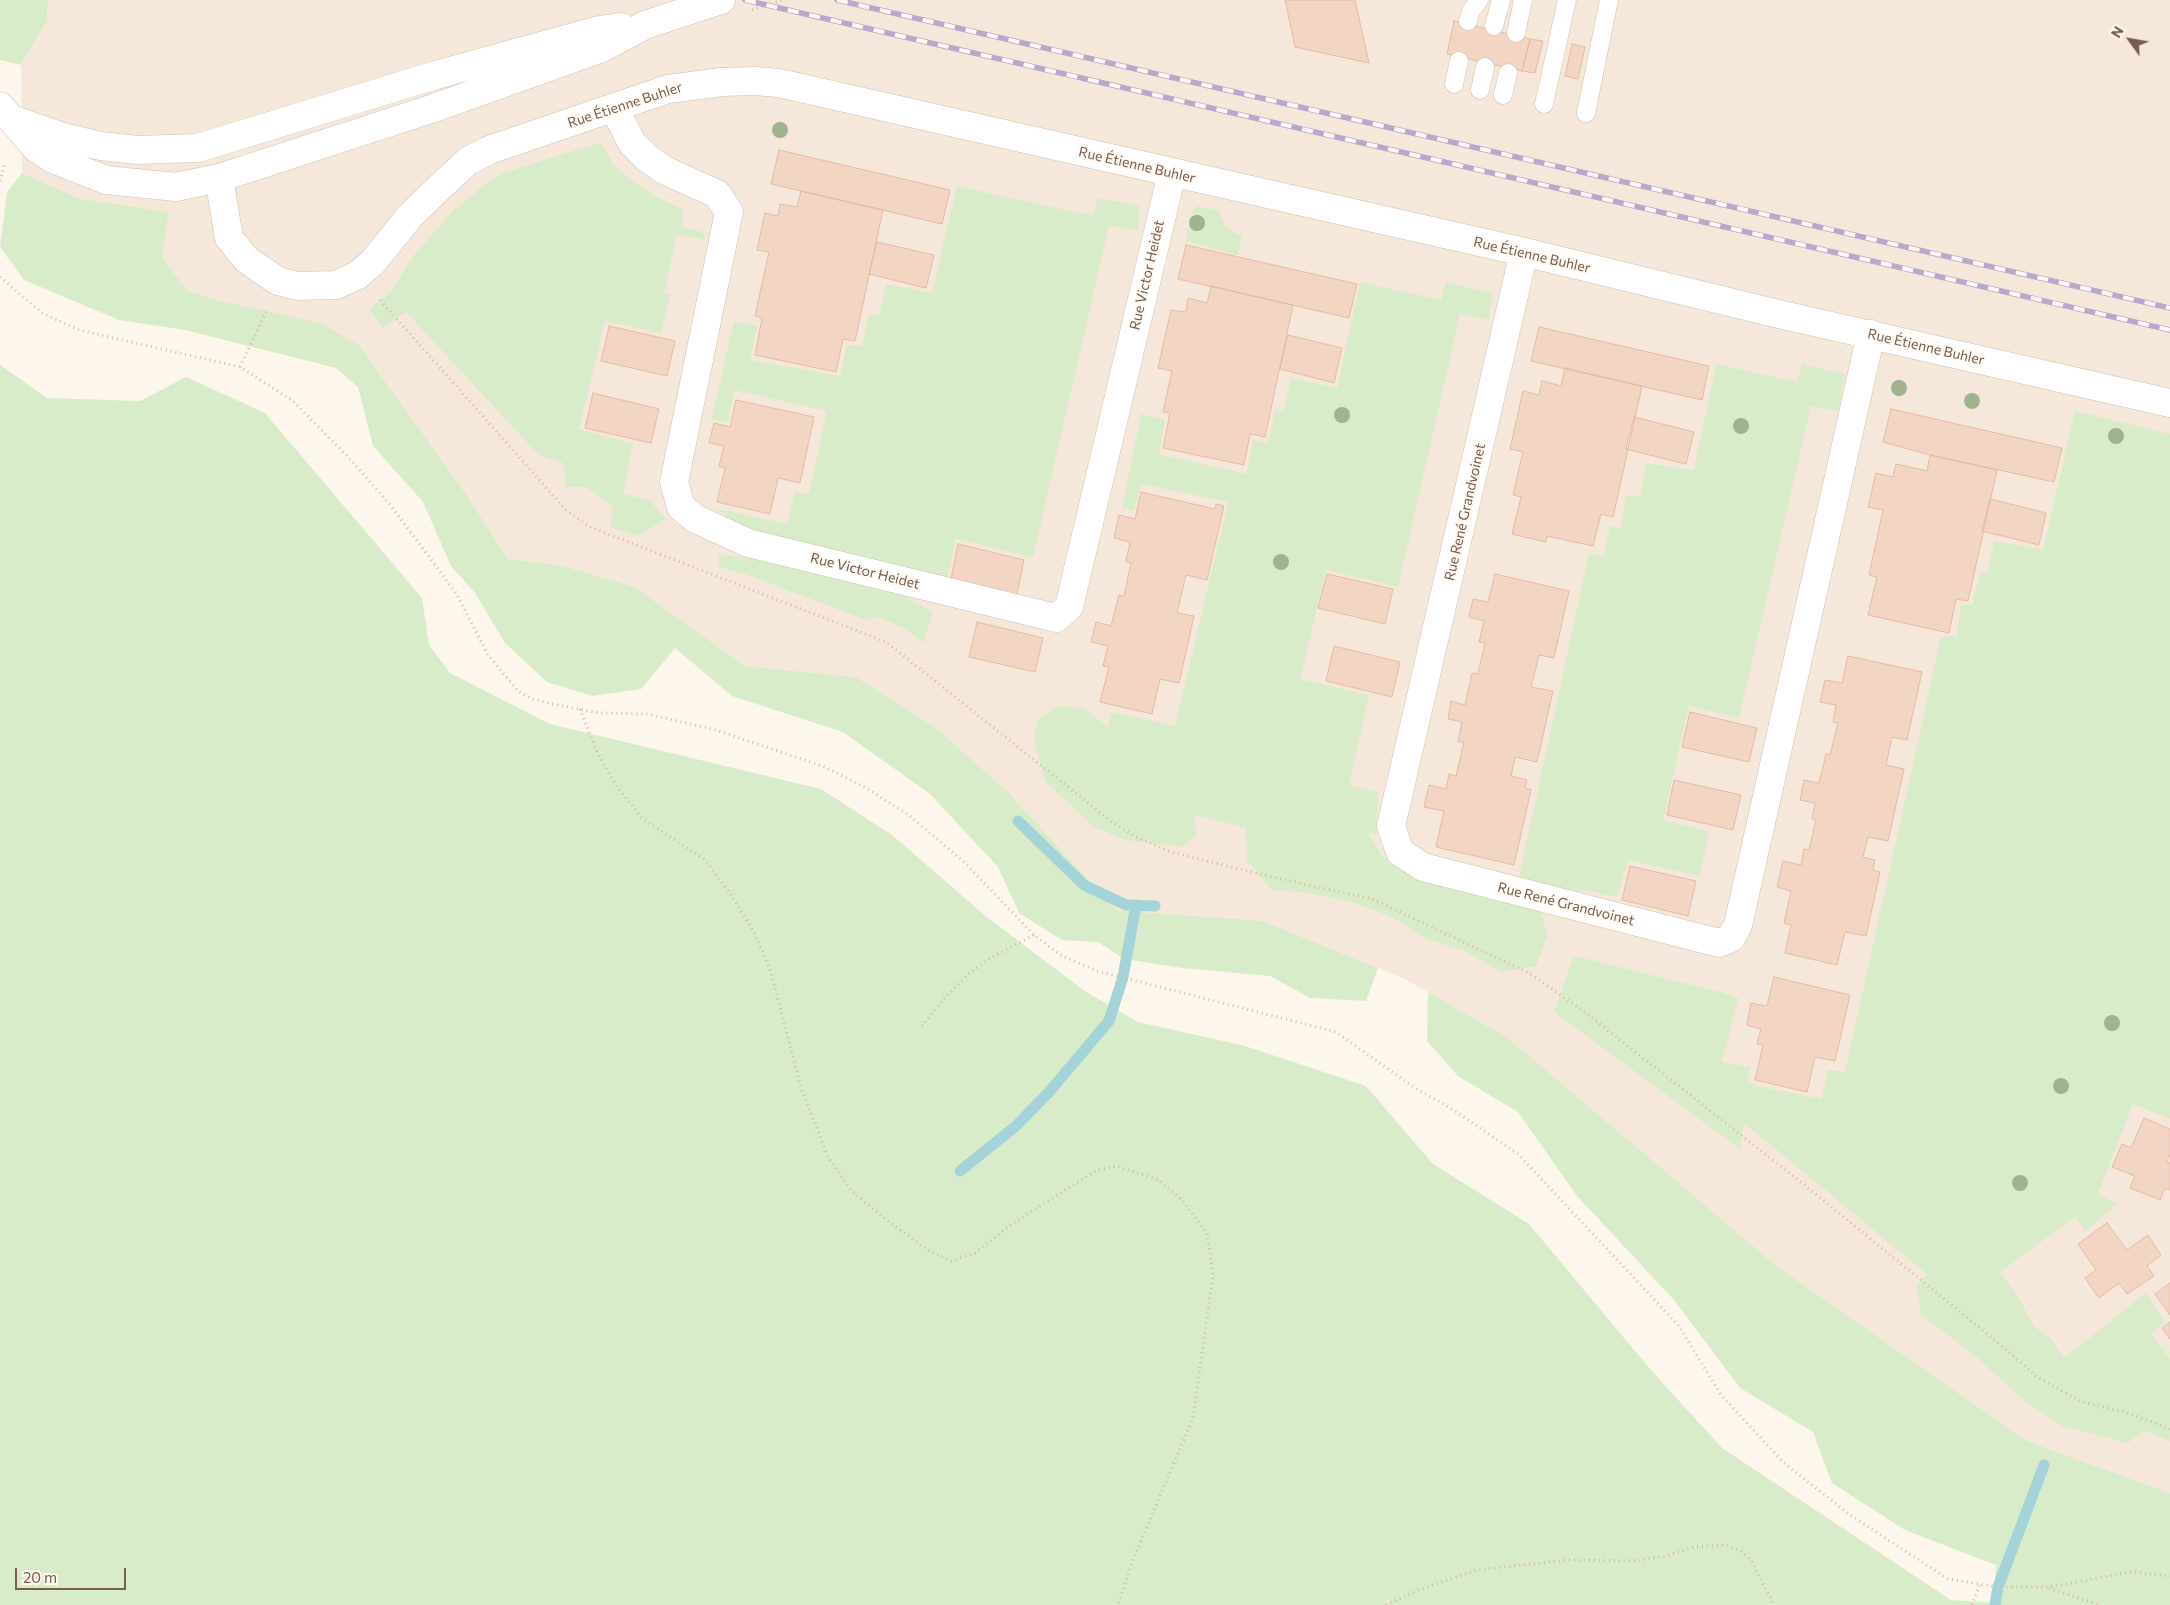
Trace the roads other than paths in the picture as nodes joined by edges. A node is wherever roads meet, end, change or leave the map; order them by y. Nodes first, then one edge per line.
1 (1479, 0) edge
2 (1501, 0) edge
3 (1523, 0) edge
4 (1567, 0) edge
5 (1609, 0) edge
6 (733, 6) edge
7 (1468, 21) dead end
8 (645, 25) junction
9 (1494, 26) dead end
10 (1516, 33) dead end
11 (1459, 61) dead end
12 (1485, 66) dead end
13 (1508, 73) dead end
14 (436, 75) junction
15 (1454, 84) dead end
16 (1480, 90) dead end
17 (1503, 95) dead end
18 (1544, 104) dead end
19 (614, 108) junction
20 (7, 113) edge
21 (1586, 113) dead end
22 (198, 148) junction
23 (1172, 173) junction
24 (218, 178) junction
25 (1524, 252) junction
26 (1871, 334) junction
27 (2170, 403) edge

1 - 7 lane
2 - 9 lane
3 - 10 lane
4 - 18 lane
5 - 21 lane
6 - 8 street
8 - 14 street
8 - 24 street
11 - 15 lane
12 - 16 lane
13 - 17 lane
14 - 22 street
14 - 24 street
19 - 23 street, Rue Étienne Buhler
19 - 23 street, Rue Victor Heidet
19 - 24 street, Rue Étienne Buhler
20 - 22 street
20 - 24 street
22 - 24 street, Rue Étienne Buhler
23 - 25 street, Rue Étienne Buhler
25 - 26 street, Rue Étienne Buhler
25 - 26 street, Rue René Grandvoinet
26 - 27 street, Rue Étienne Buhler

